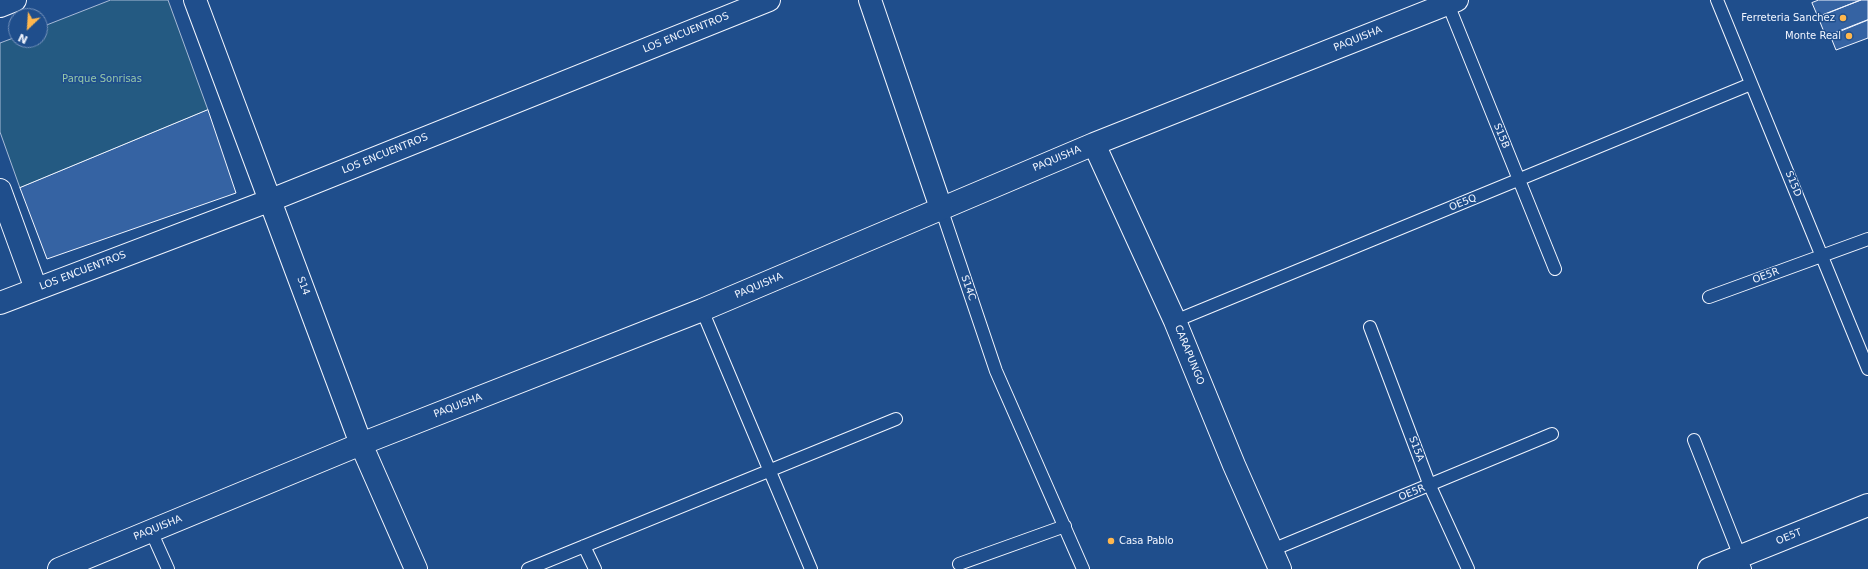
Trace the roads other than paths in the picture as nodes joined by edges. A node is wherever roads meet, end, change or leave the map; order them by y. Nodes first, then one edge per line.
1 (15, 0) edge
2 (195, 0) edge
3 (769, 0) edge
4 (870, 0) edge
5 (1717, 0) edge
6 (1452, 2) edge
7 (0, 6) edge
8 (1752, 84) junction
9 (1094, 144) junction
10 (1519, 180) junction
11 (0, 190) edge
12 (271, 200) junction
13 (941, 208) junction
14 (1868, 239) edge
15 (1822, 256) junction
16 (1555, 269) dead end
17 (36, 289) junction
18 (1709, 297) dead end
19 (0, 303) edge
20 (702, 310) junction
21 (1175, 321) junction
22 (1370, 327) dead end
23 (1868, 369) edge
24 (896, 419) dead end
25 (1552, 434) dead end
26 (1694, 440) dead end
27 (361, 444) junction
28 (770, 471) junction
29 (1430, 486) junction
30 (1868, 505) edge
31 (1065, 526) junction
32 (151, 531) junction
33 (584, 546) junction
34 (1276, 560) edge
35 (1742, 563) edge
36 (959, 564) dead end
37 (59, 569) edge
38 (168, 569) edge
39 (416, 569) edge
40 (528, 569) edge
41 (595, 569) edge
42 (811, 569) edge
43 (1083, 569) edge
44 (1468, 569) edge
45 (1709, 569) edge

1 - 7 street
2 - 12 street, S14
3 - 12 street, LOS ENCUENTROS
4 - 13 street, S14C
5 - 8 lane, S15D
6 - 9 street, PAQUISHA
6 - 10 lane, S15B
8 - 10 lane, OE5Q
8 - 15 lane, S15D
9 - 13 street, PAQUISHA
9 - 21 street, CARAPUNGO
10 - 16 lane, S15B
10 - 21 lane, OE5Q
11 - 17 street
12 - 17 street, LOS ENCUENTROS
12 - 27 street, S14
13 - 20 street, PAQUISHA
13 - 31 lane, S14C
14 - 15 lane, OE5R
15 - 18 lane, OE5R
15 - 23 lane, S15D
17 - 19 street, LOS ENCUENTROS
20 - 27 street, PAQUISHA
20 - 28 lane
21 - 34 street, CARAPUNGO
22 - 29 lane, S15A
24 - 28 lane
25 - 29 lane, OE5R
26 - 35 lane
27 - 32 street, PAQUISHA
27 - 39 street, S14
28 - 33 lane
28 - 42 lane
29 - 34 lane, OE5R
29 - 44 lane, S15A
30 - 35 street, OE5T
31 - 36 lane
31 - 43 lane, S14C
32 - 37 street, PAQUISHA
32 - 38 lane
33 - 40 lane
33 - 41 lane
35 - 45 street, OE5T

